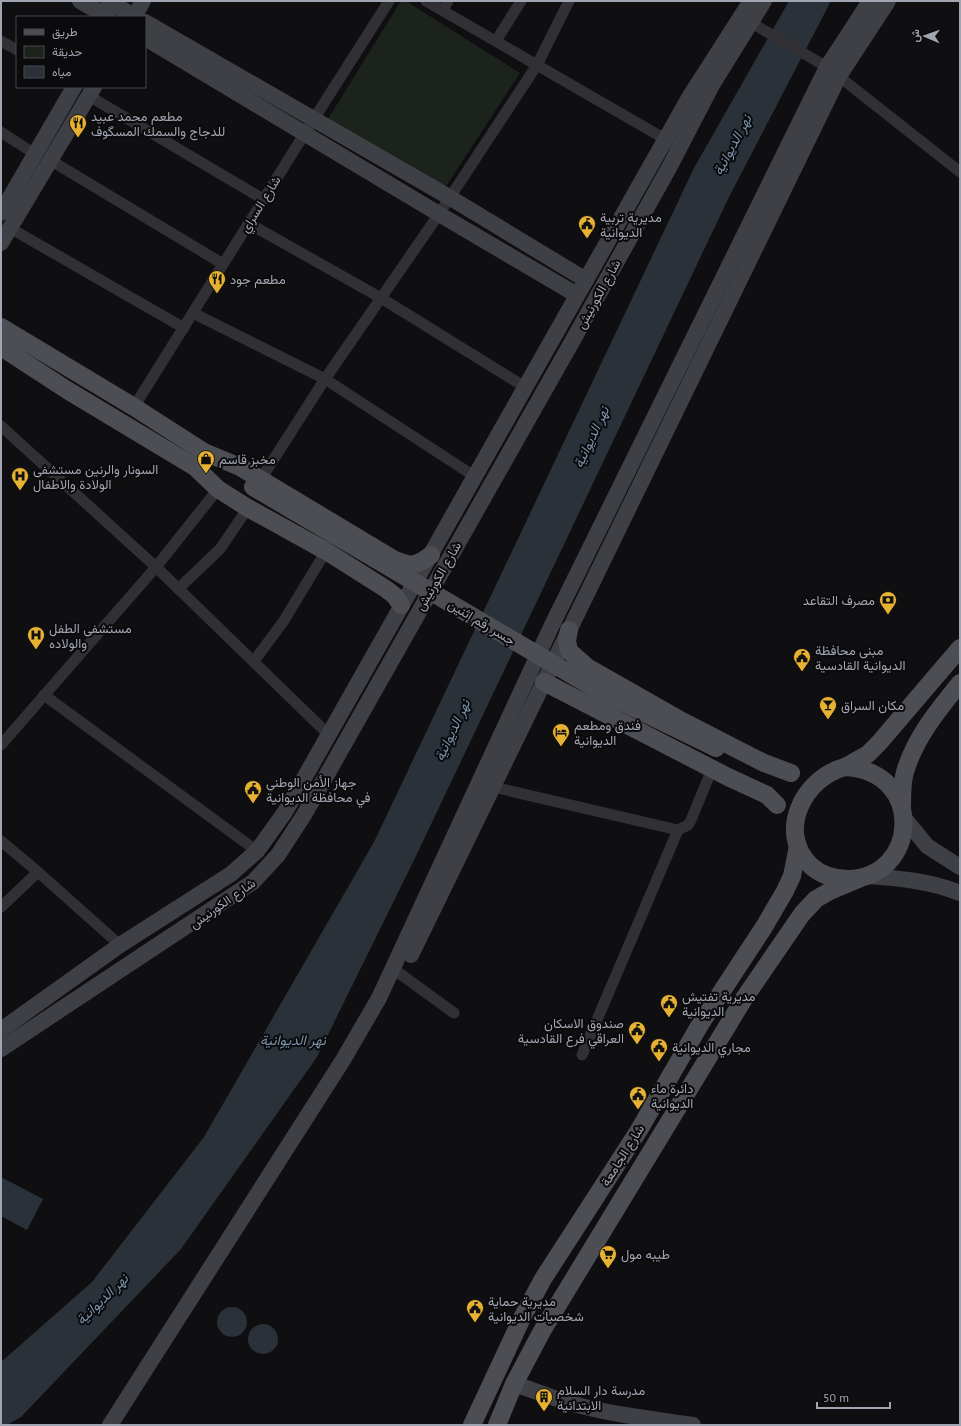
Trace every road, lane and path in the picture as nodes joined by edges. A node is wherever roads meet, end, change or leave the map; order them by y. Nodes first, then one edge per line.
1 (80, 1) edge
2 (143, 1) edge
3 (389, 1) edge
4 (426, 1) edge
5 (521, 1) edge
6 (569, 1) edge
7 (751, 1) edge
8 (764, 1) edge
9 (870, 1) edge
10 (888, 1) edge
11 (446, 5) edge
12 (115, 9) edge
13 (132, 16) edge
14 (138, 16) edge
15 (752, 23) junction
16 (146, 24) edge
17 (146, 39) edge
18 (1, 41) edge
19 (496, 41) junction
20 (16, 49) edge
21 (536, 65) junction
22 (833, 72) junction
23 (73, 88) edge
24 (92, 91) edge
25 (309, 126) junction
26 (1, 132) edge
27 (665, 140) junction
28 (679, 148) junction
29 (35, 154) junction
30 (655, 158) junction
31 (50, 160) junction
32 (670, 166) junction
33 (960, 172) edge
34 (448, 197) junction
35 (263, 199) junction
36 (1, 212) edge
37 (439, 214) junction
38 (248, 223) junction
39 (10, 228) junction
40 (1, 242) edge
41 (223, 264) junction
42 (586, 280) junction
43 (577, 295) junction
44 (381, 298) junction
45 (193, 313) junction
46 (1, 327) edge
47 (184, 328) junction
48 (558, 329) junction
49 (573, 340) junction
50 (1, 347) edge
51 (325, 379) junction
52 (525, 387) junction
53 (134, 408) junction
54 (1, 426) edge
55 (199, 460) junction
56 (474, 476) junction
57 (218, 489) junction
58 (254, 494) junction
59 (326, 551) junction
60 (431, 555) junction
61 (156, 567) junction
62 (178, 589) junction
63 (401, 604) junction
64 (560, 628) junction
65 (960, 648) edge
66 (254, 661) junction
67 (536, 678) junction
68 (960, 683) edge
69 (44, 695) junction
70 (329, 735) junction
71 (1, 746) edge
72 (713, 758) junction
73 (845, 767) junction
74 (791, 773) junction
75 (826, 774) junction
76 (493, 787) junction
77 (285, 812) junction
78 (903, 812) junction
79 (299, 825) junction
80 (678, 830) junction
81 (1, 841) edge
82 (797, 842) junction
83 (257, 851) junction
84 (242, 865) junction
85 (960, 867) edge
86 (38, 872) junction
87 (864, 877) junction
88 (253, 882) junction
89 (960, 893) edge
90 (1, 907) edge
91 (120, 945) junction
92 (86, 968) junction
93 (399, 972) junction
94 (100, 985) junction
95 (379, 998) junction
96 (454, 1013) dead end
97 (1, 1030) edge
98 (1, 1049) edge
99 (582, 1055) dead end
100 (522, 1318) junction
101 (542, 1331) junction
102 (514, 1384) junction
103 (474, 1419) edge
104 (659, 1422) edge
105 (110, 1425) edge
106 (496, 1425) edge
107 (693, 1425) edge

1 - 12 main road
2 - 14 main road
3 - 25 street, شارع السراي
4 - 11 street
5 - 19 street
6 - 21 street
7 - 27 main road, شارع الكورنيش
8 - 15 main road, شارع الكورنيش
9 - 22 main road
10 - 22 main road
11 - 19 street
12 - 13 main road
15 - 22 street
15 - 28 main road, شارع الكورنيش
16 - 25 main road
17 - 25 main road
18 - 20 street
19 - 21 street
21 - 27 street
21 - 34 street
22 - 33 street
22 - 64 main road
23 - 29 main road
24 - 31 main road
24 - 35 street
25 - 34 main road
25 - 35 street, شارع السراي
25 - 37 main road
26 - 29 street
27 - 28 street
27 - 30 main road, شارع الكورنيش
28 - 32 main road, شارع الكورنيش
29 - 36 main road
30 - 32 main road
30 - 42 main road, شارع الكورنيش
31 - 39 main road
31 - 41 street
32 - 49 main road, شارع الكورنيش
34 - 37 street
34 - 42 main road
35 - 38 street, شارع السراي
37 - 43 main road
37 - 44 street
38 - 41 street, شارع السراي
38 - 44 street
39 - 40 main road
39 - 47 street
41 - 45 street, شارع السراي
42 - 43 main road, شارع الكورنيش
43 - 48 main road, شارع الكورنيش
44 - 51 street
44 - 52 street
45 - 47 street, شارع السراي
45 - 51 street
46 - 53 main road
47 - 53 street, شارع السراي
48 - 49 main road
48 - 52 main road, شارع الكورنيش
49 - 79 main road, شارع الكورنيش
50 - 55 main road
51 - 56 street
51 - 58 street
52 - 56 main road, شارع الكورنيش
53 - 55 main road
54 - 61 street
55 - 57 main road
55 - 58 main road
56 - 60 main road, شارع الكورنيش
57 - 58 main road
57 - 61 street
58 - 59 main road
58 - 60 main road
58 - 62 street
58 - 72 main road, جسر رقم إثنين
59 - 63 main road
59 - 66 street
60 - 63 main road, شارع الكورنيش
61 - 62 street
61 - 69 street
62 - 66 street
63 - 70 main road, شارع الكورنيش
64 - 67 main road
64 - 74 main road
65 - 73 main road
66 - 70 street
67 - 72 main road
67 - 76 main road
67 - 95 main road
68 - 78 main road
69 - 71 street
69 - 83 street
70 - 77 main road, شارع الكورنيش
72 - 74 main road
72 - 80 street
72 - 82 main road
73 - 75 main road
73 - 78 main road
74 - 75 main road
75 - 82 main road
76 - 80 street
76 - 93 main road
77 - 79 main road
77 - 83 main road, شارع الكورنيش
78 - 85 main road
78 - 87 main road
79 - 88 main road, شارع الكورنيش
80 - 99 street
81 - 86 street
82 - 87 main road
82 - 100 main road, شارع الجامعة
83 - 84 main road, شارع الكورنيش
84 - 88 main road
84 - 91 main road, شارع الكورنيش
86 - 90 street
86 - 91 street
87 - 89 main road
87 - 101 main road, شارع الجامعة
88 - 94 main road, شارع الكورنيش
91 - 92 main road, شارع الكورنيش
92 - 94 main road
92 - 97 main road, شارع الكورنيش
93 - 95 main road
93 - 96 street
94 - 98 main road, شارع الكورنيش
95 - 105 main road
100 - 101 main road
100 - 103 main road, شارع الجامعة
101 - 102 main road, شارع الجامعة
102 - 104 main road
102 - 106 main road, شارع الجامعة
103 - 106 main road
104 - 107 main road

